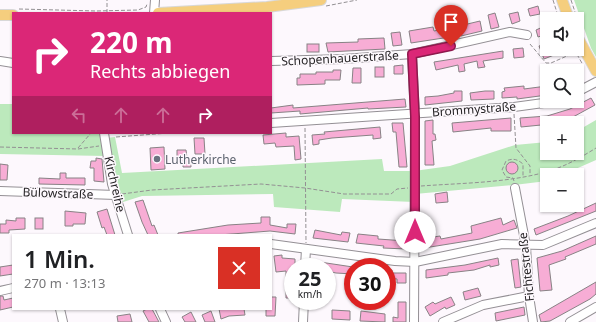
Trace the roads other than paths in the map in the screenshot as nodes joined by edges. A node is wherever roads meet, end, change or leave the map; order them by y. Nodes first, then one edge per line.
1 (155, 0) edge
2 (321, 0) edge
3 (554, 0) edge
4 (562, 0) edge
5 (12, 12) edge
6 (154, 12) edge
7 (176, 12) edge
8 (558, 12) edge
9 (566, 12) edge
10 (0, 15) edge
11 (526, 35) dead end
12 (584, 53) edge
13 (412, 54) junction
14 (580, 56) edge
15 (0, 61) edge
16 (272, 61) edge
17 (12, 63) edge
18 (591, 70) edge
19 (596, 75) edge
20 (596, 82) edge
21 (584, 88) edge
22 (540, 103) edge
23 (415, 113) junction
24 (272, 123) edge
25 (109, 134) edge
26 (515, 188) dead end
27 (0, 191) edge
28 (116, 195) junction
29 (596, 223) edge
30 (128, 234) edge
31 (272, 244) edge
32 (526, 246) junction
33 (306, 249) junction
34 (306, 258) edge
35 (415, 262) junction
36 (12, 288) edge
37 (0, 291) edge
38 (529, 296) junction
39 (596, 307) edge
40 (60, 310) edge
41 (160, 310) edge
42 (304, 310) edge
43 (63, 322) edge
44 (166, 322) edge
45 (303, 322) edge
46 (414, 322) edge
47 (443, 322) edge
48 (533, 322) edge
49 (570, 322) edge

1 - 6 street
2 - 7 main road
3 - 8 main road
4 - 9 main road
5 - 10 main road
11 - 13 street, Schopenhauerstraße
12 - 18 main road
13 - 16 street, Schopenhauerstraße
13 - 23 street
14 - 19 main road
15 - 17 street
20 - 21 street
22 - 23 street, Brommystraße
23 - 24 street, Brommystraße
23 - 35 street
25 - 28 street, Kirchreihe
26 - 32 street, Fichtestraße
27 - 28 street, Bülowstraße
28 - 30 street, Kirchreihe
29 - 32 street
31 - 33 street
32 - 35 street
32 - 38 street, Fichtestraße
33 - 34 street
33 - 35 street
35 - 46 street
36 - 37 street
38 - 47 street
38 - 48 street, Fichtestraße
39 - 49 street
40 - 43 street
41 - 44 street
42 - 45 street

